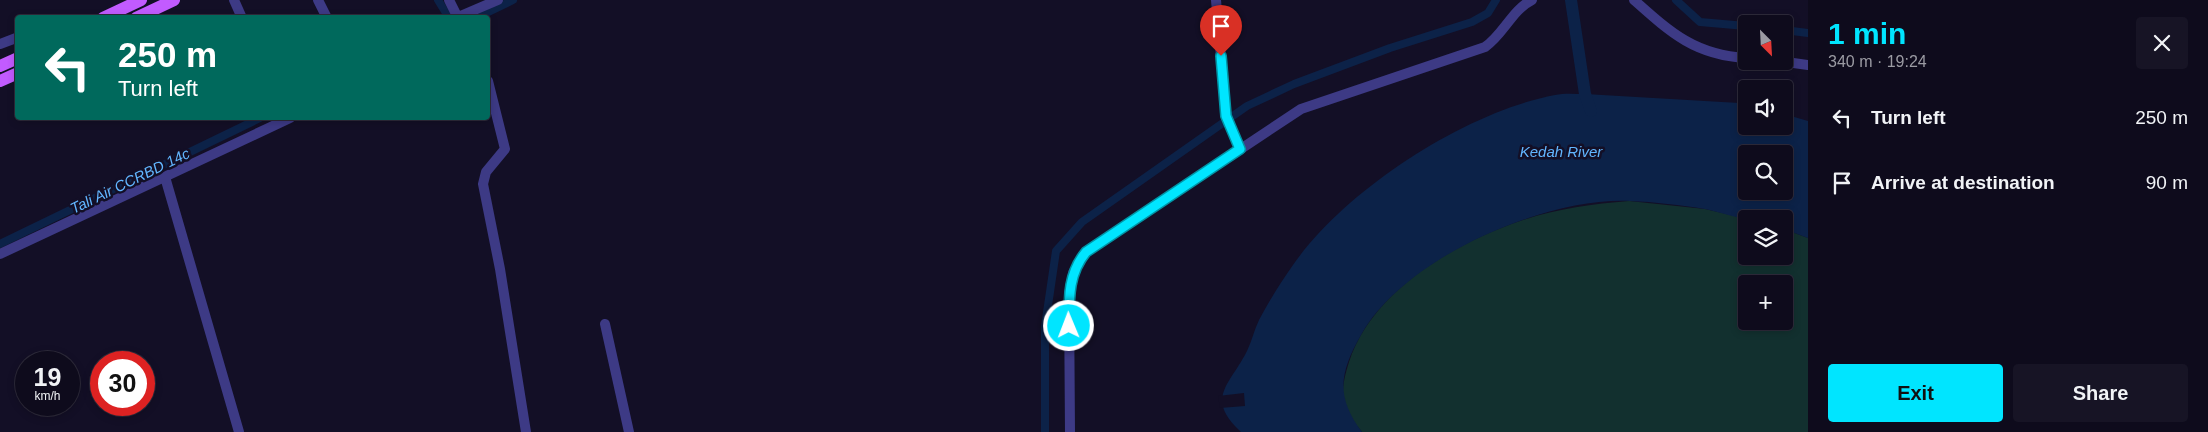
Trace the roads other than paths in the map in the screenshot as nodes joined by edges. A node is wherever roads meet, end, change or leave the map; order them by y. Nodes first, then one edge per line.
1 (140, 0) edge
2 (174, 0) edge
3 (234, 0) edge
4 (318, 0) edge
5 (448, 0) edge
6 (498, 0) edge
7 (1216, 0) edge
8 (1532, 0) edge
9 (1634, 0) edge
10 (481, 4) edge
11 (109, 15) edge
12 (142, 15) edge
13 (241, 15) edge
14 (326, 15) edge
15 (457, 15) edge
16 (462, 15) edge
17 (15, 38) edge
18 (0, 44) edge
19 (1738, 57) edge
20 (15, 59) edge
21 (1, 62) edge
22 (1793, 63) edge
23 (1808, 65) edge
24 (15, 74) edge
25 (0, 81) edge
26 (490, 88) edge
27 (286, 120) edge
28 (1240, 149) junction
29 (165, 177) junction
30 (0, 254) edge
31 (604, 324) dead end
32 (238, 432) edge
33 (526, 432) edge
34 (629, 432) edge
35 (1070, 432) edge

1 - 11 main road
2 - 12 main road
3 - 13 street
4 - 14 street
5 - 15 street
6 - 10 street
7 - 28 street
8 - 28 street
9 - 19 street
10 - 16 street
17 - 18 street
20 - 21 main road
22 - 23 street
24 - 25 main road
26 - 33 street
27 - 29 street
28 - 35 street
29 - 30 street
29 - 32 street
31 - 34 street

